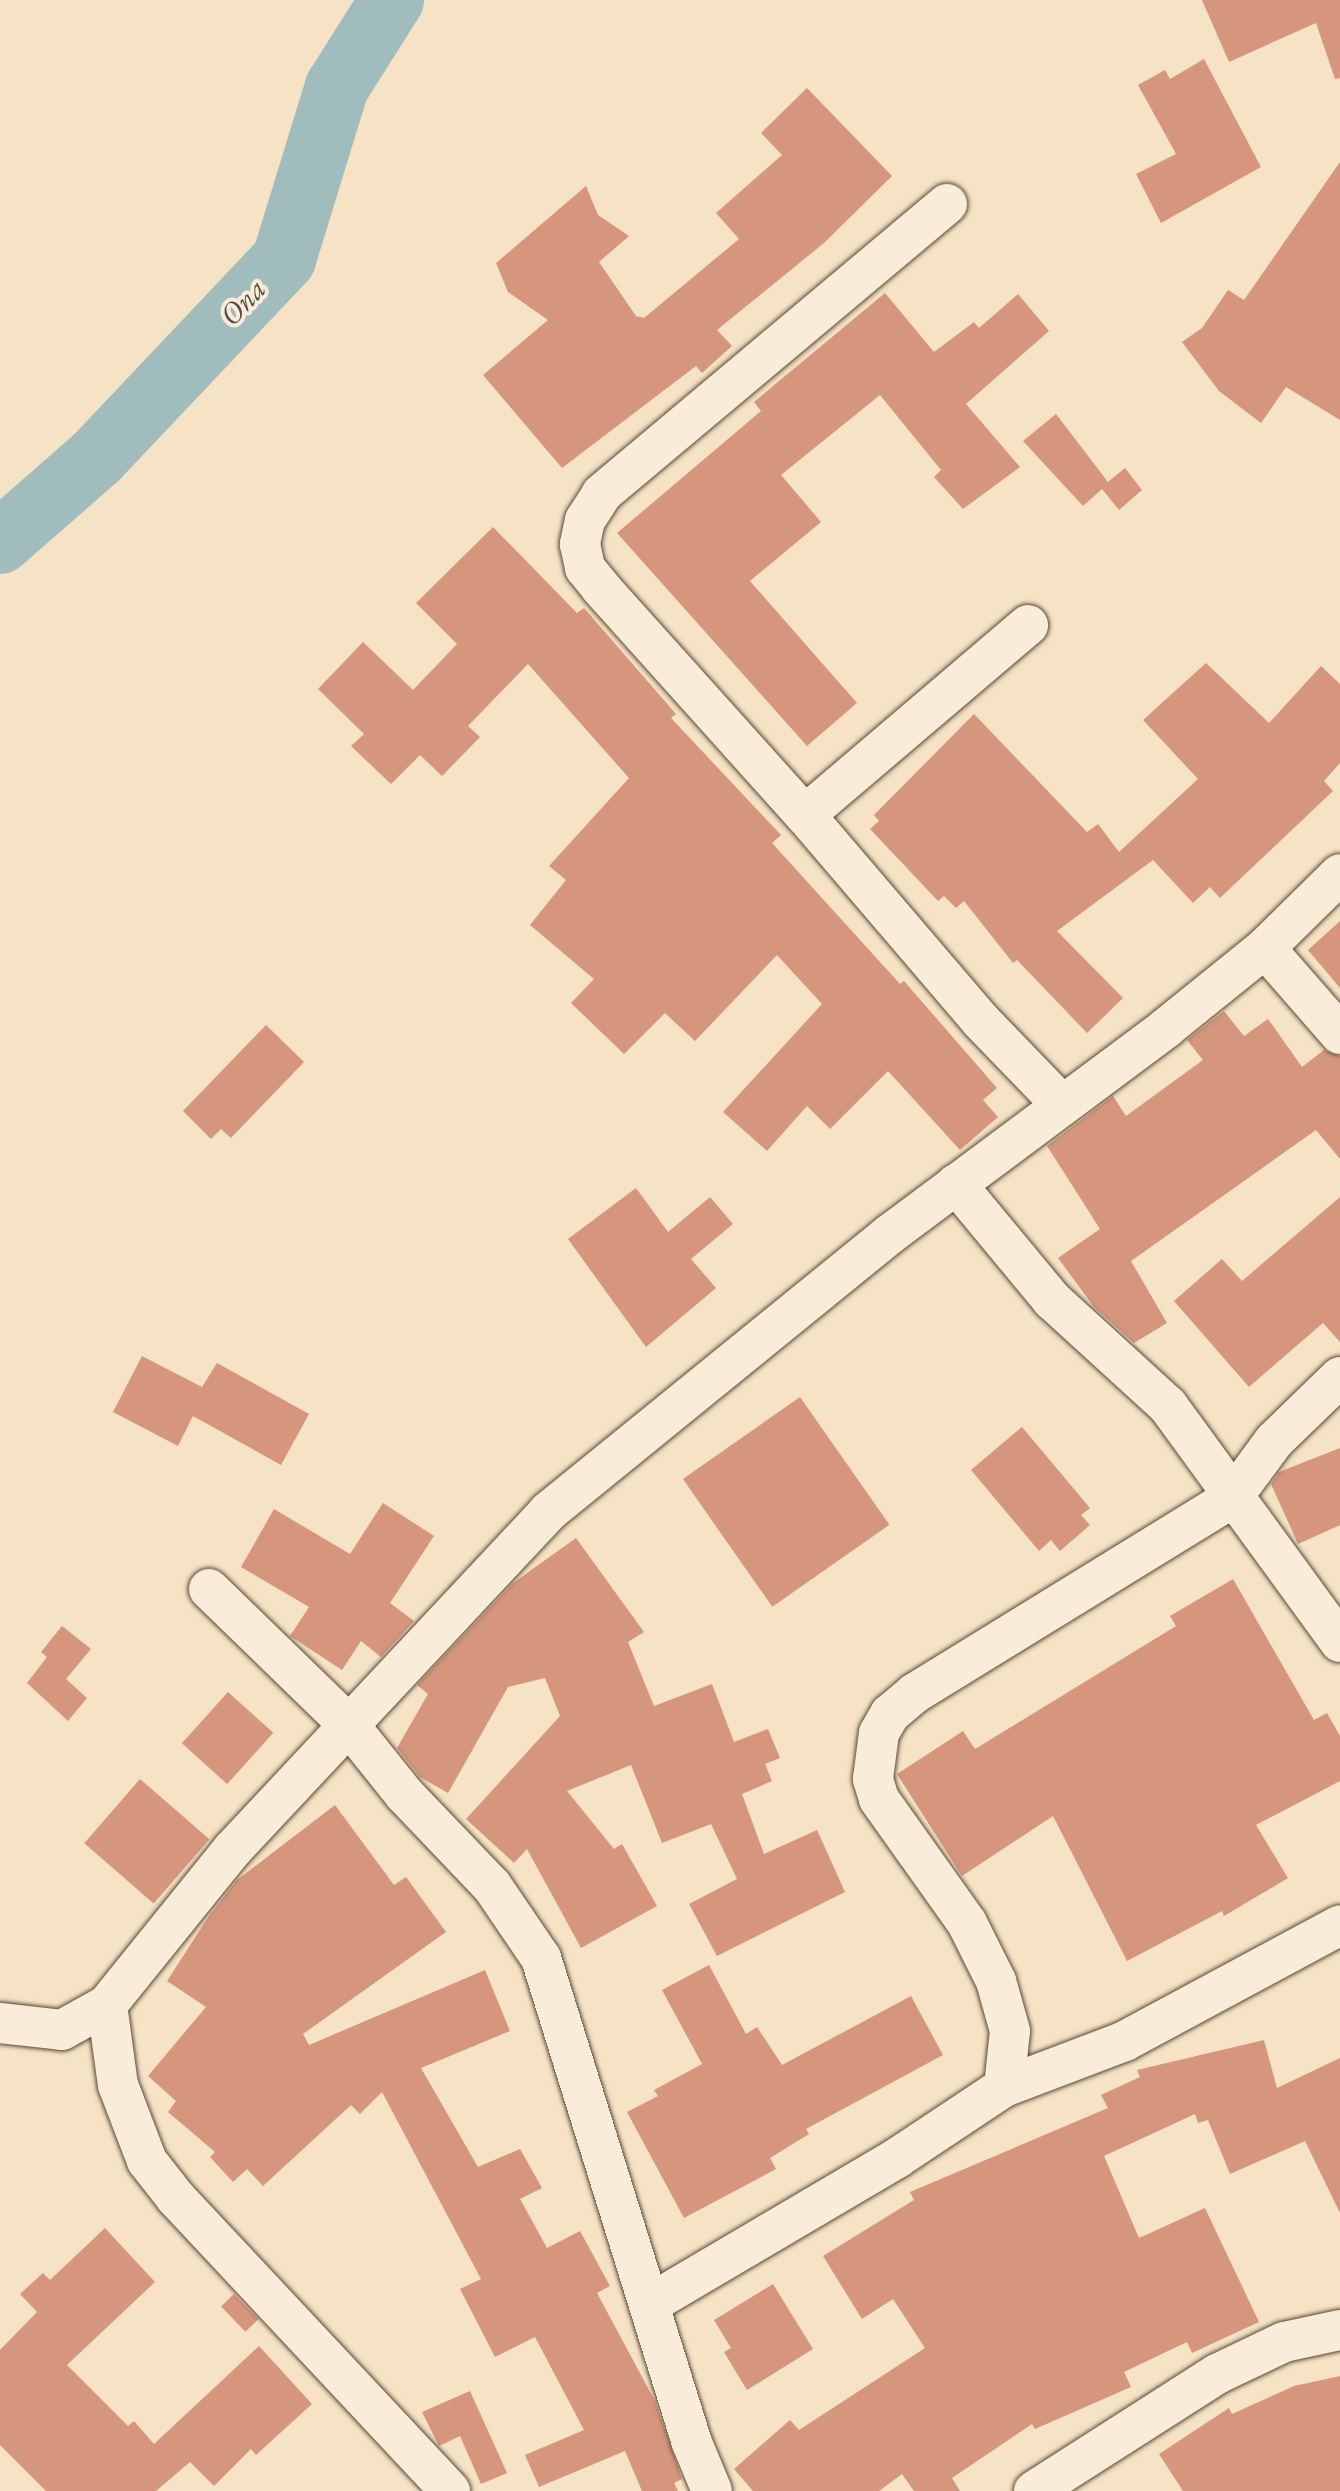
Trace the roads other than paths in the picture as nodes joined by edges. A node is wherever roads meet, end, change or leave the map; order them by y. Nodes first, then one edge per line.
1 (947, 204) dead end
2 (1028, 625) dead end
3 (805, 815) junction
4 (1340, 874) edge
5 (1265, 948) junction
6 (1340, 1034) edge
7 (1062, 1105) junction
8 (956, 1184) junction
9 (1340, 1377) edge
10 (1232, 1498) junction
11 (209, 1589) dead end
12 (1340, 1642) edge
13 (348, 1724) junction
14 (1340, 1925) edge
15 (107, 2005) junction
16 (0, 2023) edge
17 (1004, 2087) junction
18 (651, 2303) junction
19 (1340, 2330) edge
20 (450, 2491) edge
21 (712, 2491) edge
22 (1034, 2491) edge

1 - 3 street
2 - 3 street
3 - 7 street
4 - 5 street
5 - 6 street
5 - 7 street
7 - 8 street
8 - 10 street
8 - 13 street
9 - 10 street
10 - 12 street
10 - 17 street
11 - 13 street
13 - 15 street
13 - 18 street
14 - 17 street
15 - 16 street
15 - 20 street
17 - 18 street
18 - 21 street
19 - 22 street

